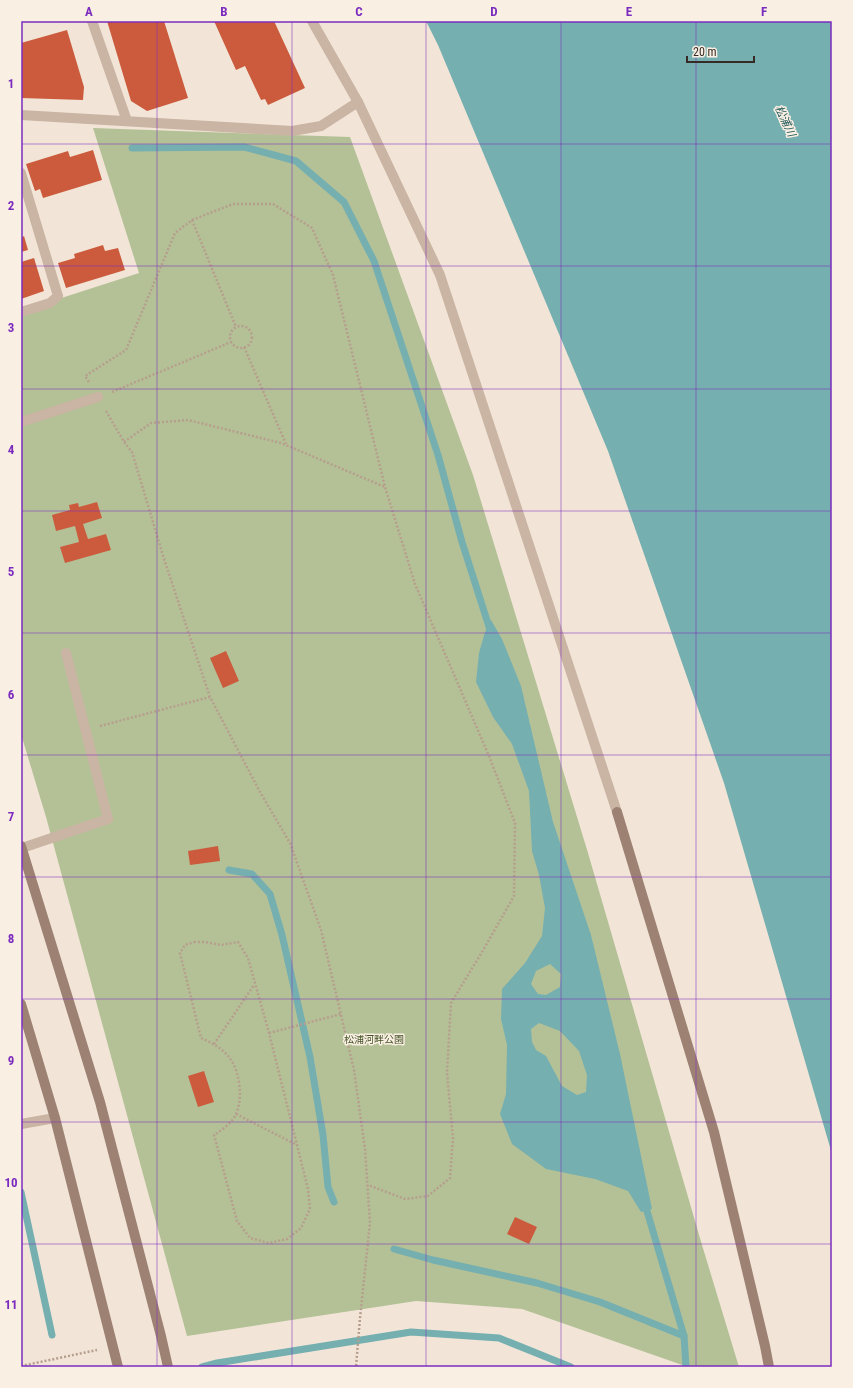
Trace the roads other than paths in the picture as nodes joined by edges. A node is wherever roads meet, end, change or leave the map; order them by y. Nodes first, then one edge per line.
1 (92, 21) edge
2 (312, 21) edge
3 (358, 102) junction
4 (21, 115) edge
5 (127, 121) junction
6 (21, 174) edge
7 (21, 312) edge
8 (98, 397) road end
9 (21, 422) edge
10 (66, 653) dead end
11 (21, 847) edge
12 (21, 1004) edge
13 (55, 1118) junction
14 (21, 1124) edge
15 (118, 1367) edge
16 (168, 1367) edge
17 (768, 1367) edge

1 - 5 street
2 - 3 street
3 - 5 street
3 - 17 street
4 - 5 street
6 - 7 street
8 - 9 street
10 - 11 street
11 - 16 street
12 - 13 street
13 - 14 street
13 - 15 street

